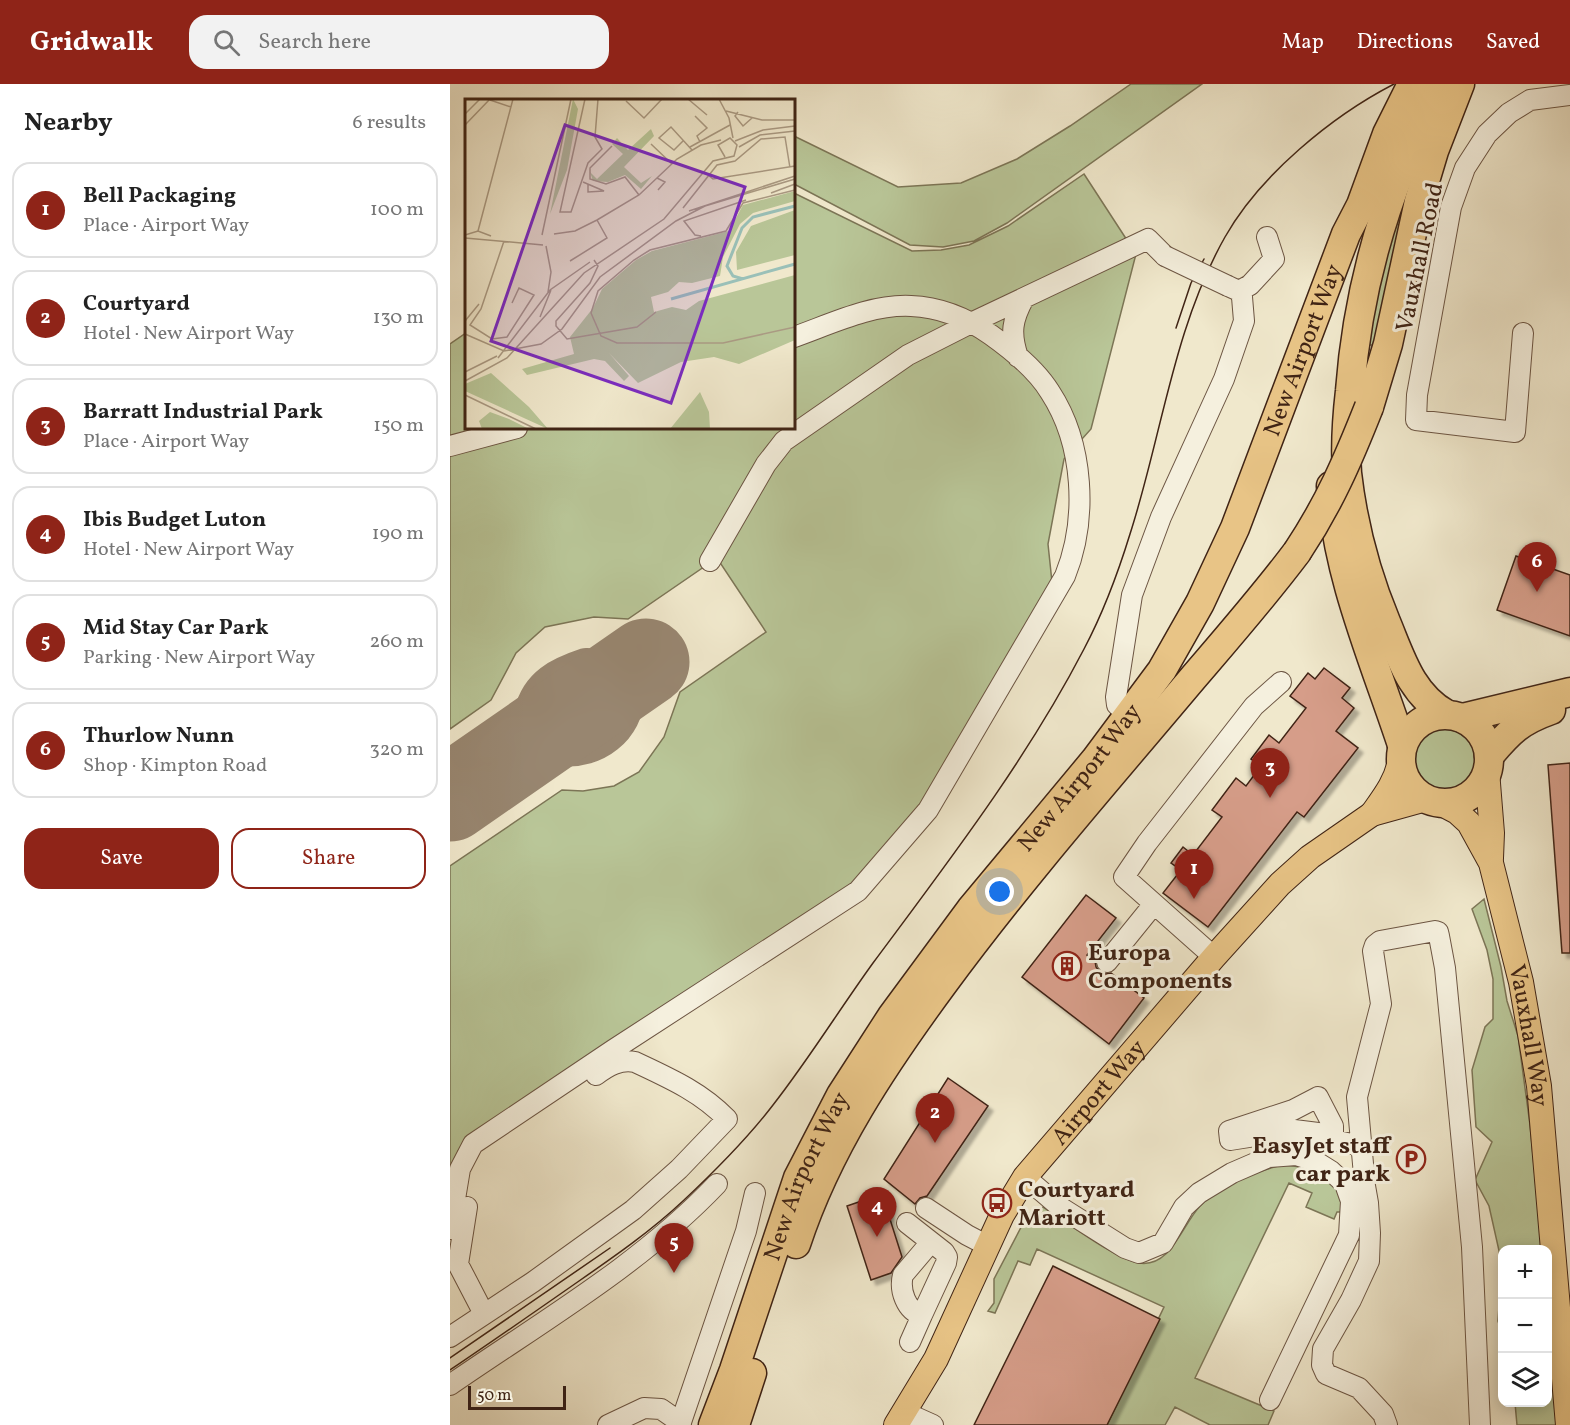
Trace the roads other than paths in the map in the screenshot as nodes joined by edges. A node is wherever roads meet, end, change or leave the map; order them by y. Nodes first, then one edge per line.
1 (1413, 84) edge
2 (1455, 84) edge
3 (1570, 95) edge
4 (1361, 205) junction
5 (1267, 237) dead end
6 (1233, 289) junction
7 (1024, 298) junction
8 (971, 323) junction
9 (1523, 333) dead end
10 (795, 337) edge
11 (1018, 357) junction
12 (513, 429) edge
13 (450, 446) edge
14 (710, 561) dead end
15 (1281, 682) dead end
16 (1570, 692) edge
17 (1570, 705) edge
18 (1454, 716) junction
19 (1139, 722) junction
20 (1401, 753) junction
21 (1488, 764) junction
22 (1433, 801) junction
23 (1372, 814) junction
24 (1491, 863) junction
25 (1154, 904) junction
26 (1214, 957) junction
27 (1107, 962) dead end
28 (1333, 1140) junction
29 (1361, 1146) junction
30 (1025, 1177) junction
31 (717, 1184) dead end
32 (755, 1193) dead end
33 (926, 1208) dead end
34 (907, 1223) dead end
35 (450, 1229) edge
36 (931, 1242) junction
37 (988, 1246) junction
38 (933, 1292) junction
39 (960, 1304) junction
40 (484, 1314) junction
41 (922, 1315) junction
42 (450, 1337) edge
43 (910, 1342) dead end
44 (450, 1385) edge
45 (1270, 1400) dead end
46 (900, 1419) edge
47 (681, 1424) edge
48 (609, 1425) edge
49 (713, 1425) edge
50 (735, 1425) edge
51 (933, 1425) edge
52 (1387, 1425) edge
53 (1480, 1425) edge
54 (1568, 1425) edge

1 - 4 highway, New Airport Way
2 - 18 highway, New Airport Way
2 - 19 highway, New Airport Way, bridge
3 - 9 lane, Vauxhall Road
4 - 19 highway, New Airport Way
4 - 20 highway, New Airport Way
5 - 6 lane
6 - 7 lane, bridge
6 - 19 lane
7 - 8 lane
7 - 11 lane
8 - 10 lane
8 - 11 lane
8 - 14 lane
11 - 35 lane
12 - 13 lane
15 - 25 lane
16 - 18 highway
17 - 21 highway
18 - 20 highway
18 - 21 highway
19 - 49 highway, New Airport Way
19 - 50 highway, New Airport Way
20 - 22 highway
20 - 23 main road, Airport Way
21 - 22 highway
21 - 24 main road, Vauxhall Way
22 - 23 main road, Airport Way
22 - 24 main road, Vauxhall Way
23 - 26 main road, Airport Way
24 - 54 main road, Vauxhall Way
25 - 26 lane
25 - 27 lane
26 - 30 main road, Airport Way
28 - 28 lane
28 - 29 lane
29 - 52 lane
29 - 53 lane
30 - 37 main road, Airport Way
30 - 45 lane
31 - 44 lane
32 - 47 lane
33 - 37 lane
34 - 36 lane
36 - 38 lane
36 - 41 lane
37 - 39 main road, Airport Way
38 - 39 lane
38 - 41 lane
39 - 46 main road, Airport Way
40 - 40 lane
40 - 42 lane
41 - 43 lane
46 - 51 lane
47 - 48 lane

